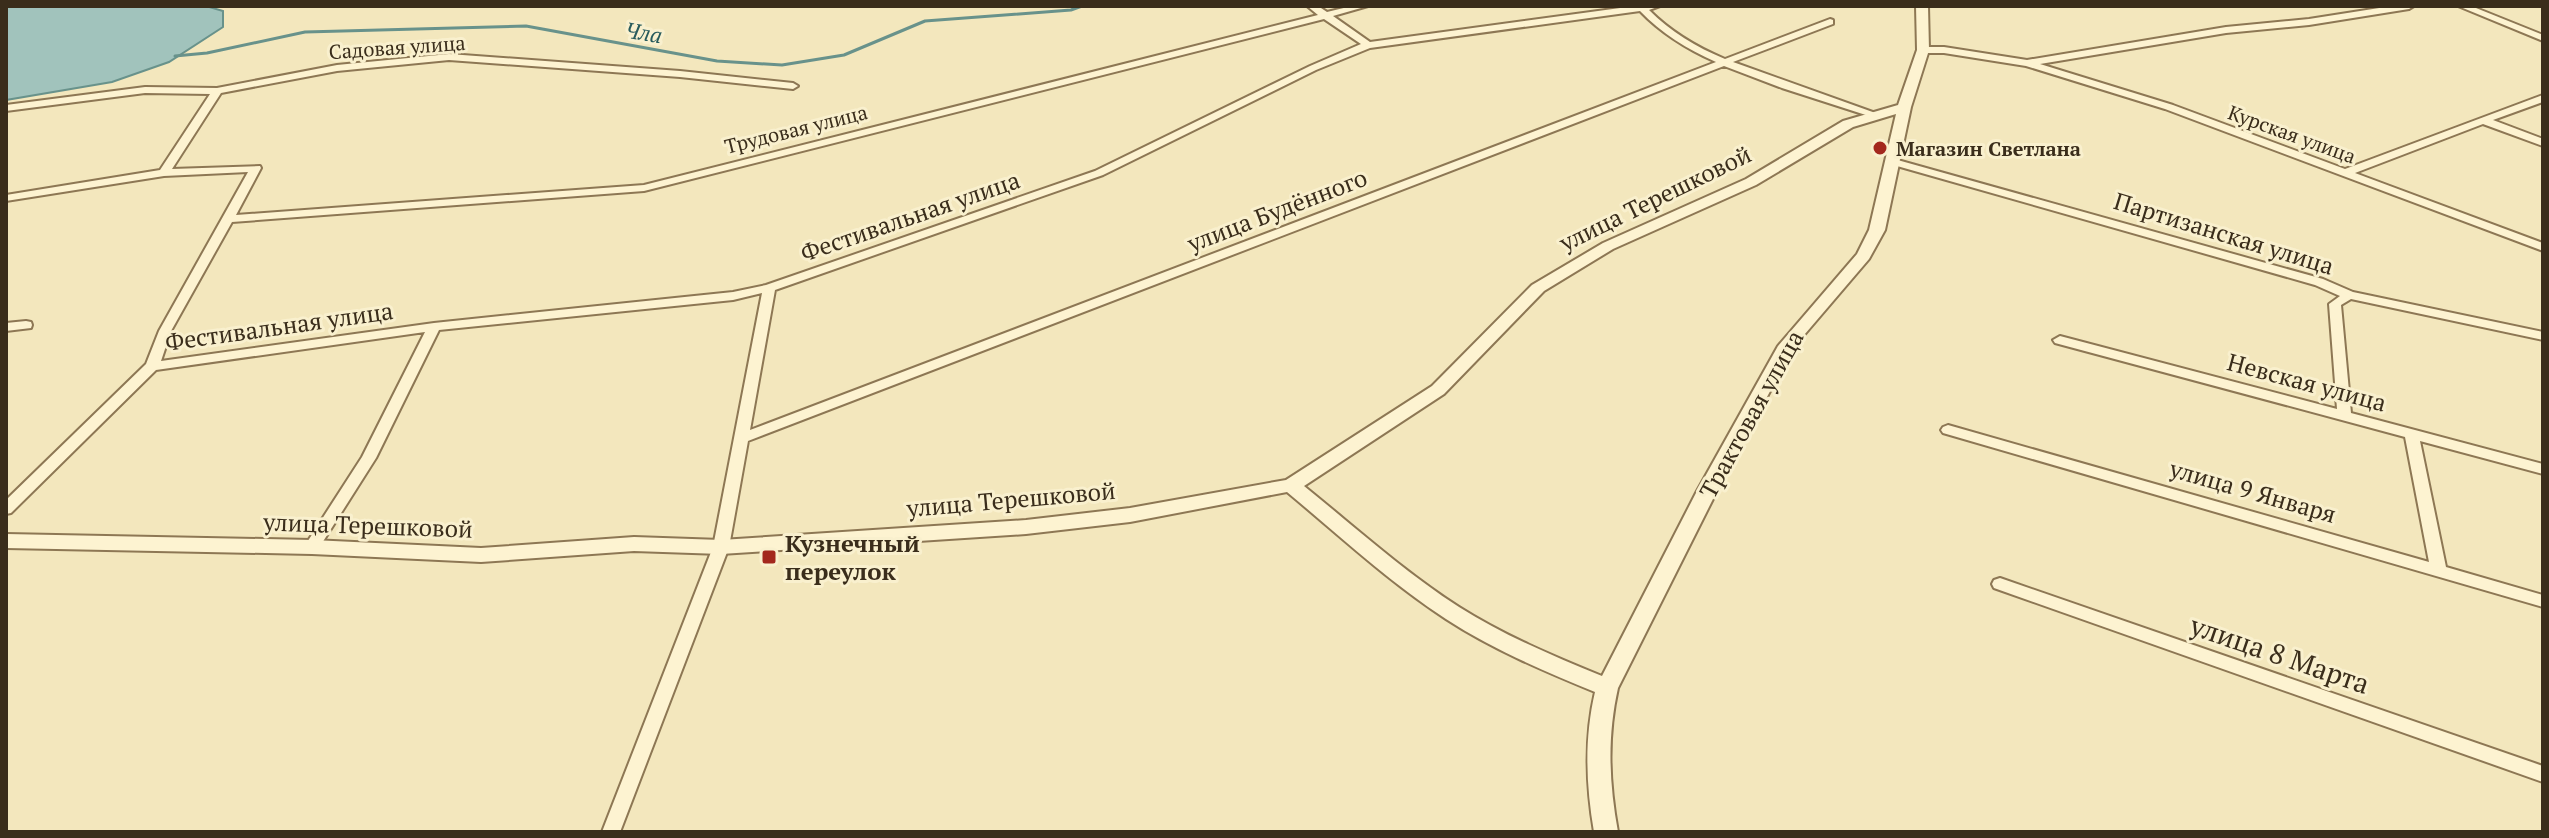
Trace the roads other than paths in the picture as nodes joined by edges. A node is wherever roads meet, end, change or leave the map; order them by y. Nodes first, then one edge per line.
1 (1312, 6) edge
2 (1363, 6) edge
3 (1922, 6) edge
4 (2409, 6) edge
5 (2463, 6) edge
6 (1648, 7) edge
7 (1324, 15) junction
8 (1830, 22) dead end
9 (2543, 38) edge
10 (1368, 45) junction
11 (1923, 50) junction
12 (1725, 62) junction
13 (2027, 63) junction
14 (793, 86) dead end
15 (217, 91) junction
16 (2543, 98) edge
17 (1904, 107) junction
18 (6, 108) edge
19 (1876, 115) junction
20 (2482, 120) junction
21 (2543, 143) edge
22 (1894, 162) junction
23 (164, 173) junction
24 (2344, 173) junction
25 (6, 198) edge
26 (227, 219) junction
27 (2543, 247) edge
28 (769, 288) junction
29 (2349, 295) junction
30 (26, 325) dead end
31 (6, 327) edge
32 (434, 327) junction
33 (2543, 336) edge
34 (2060, 340) dead end
35 (152, 366) junction
36 (2344, 414) junction
37 (1948, 430) dead end
38 (2411, 433) junction
39 (740, 439) junction
40 (2543, 469) edge
41 (1291, 485) junction
42 (6, 509) edge
43 (6, 541) edge
44 (312, 547) junction
45 (721, 547) junction
46 (2438, 568) junction
47 (2000, 584) dead end
48 (2543, 601) edge
49 (1607, 688) junction
50 (2543, 774) edge
51 (611, 832) edge
52 (1606, 832) edge

1 - 7 street
2 - 7 street, Трудовая улица
3 - 11 street, Трактовая улица
4 - 13 street
5 - 9 street
6 - 10 street, Фестивальная улица
6 - 12 street
7 - 10 street
7 - 26 street, Трудовая улица
8 - 12 street, улица Будённого
10 - 28 street, Фестивальная улица
11 - 13 street
11 - 17 street, Трактовая улица
12 - 19 street
12 - 39 street, улица Будённого
13 - 24 street, Курская улица
14 - 15 street, Садовая улица
15 - 18 street, Садовая улица
15 - 23 street
16 - 20 street
17 - 19 street, улица Терешковой
17 - 22 street, Трактовая улица
19 - 41 street, улица Терешковой
20 - 21 street
20 - 24 street
22 - 29 street, Партизанская улица
22 - 49 street, Трактовая улица
23 - 25 street
23 - 26 street
24 - 27 street, Курская улица
26 - 35 street
28 - 32 street, Фестивальная улица
28 - 39 street
29 - 33 street, Партизанская улица
29 - 36 street
30 - 31 street
32 - 35 street, Фестивальная улица
32 - 44 street
34 - 36 street, Невская улица
35 - 42 street
36 - 38 street, Невская улица
37 - 46 street, улица 9 Января
38 - 40 street, Невская улица
38 - 46 street
39 - 45 street
41 - 45 street, улица Терешковой
41 - 49 street
43 - 44 street, улица Терешковой
44 - 45 street, улица Терешковой
45 - 51 street
46 - 48 street, улица 9 Января
47 - 50 street, улица 8 Марта
49 - 52 street, Трактовая улица

